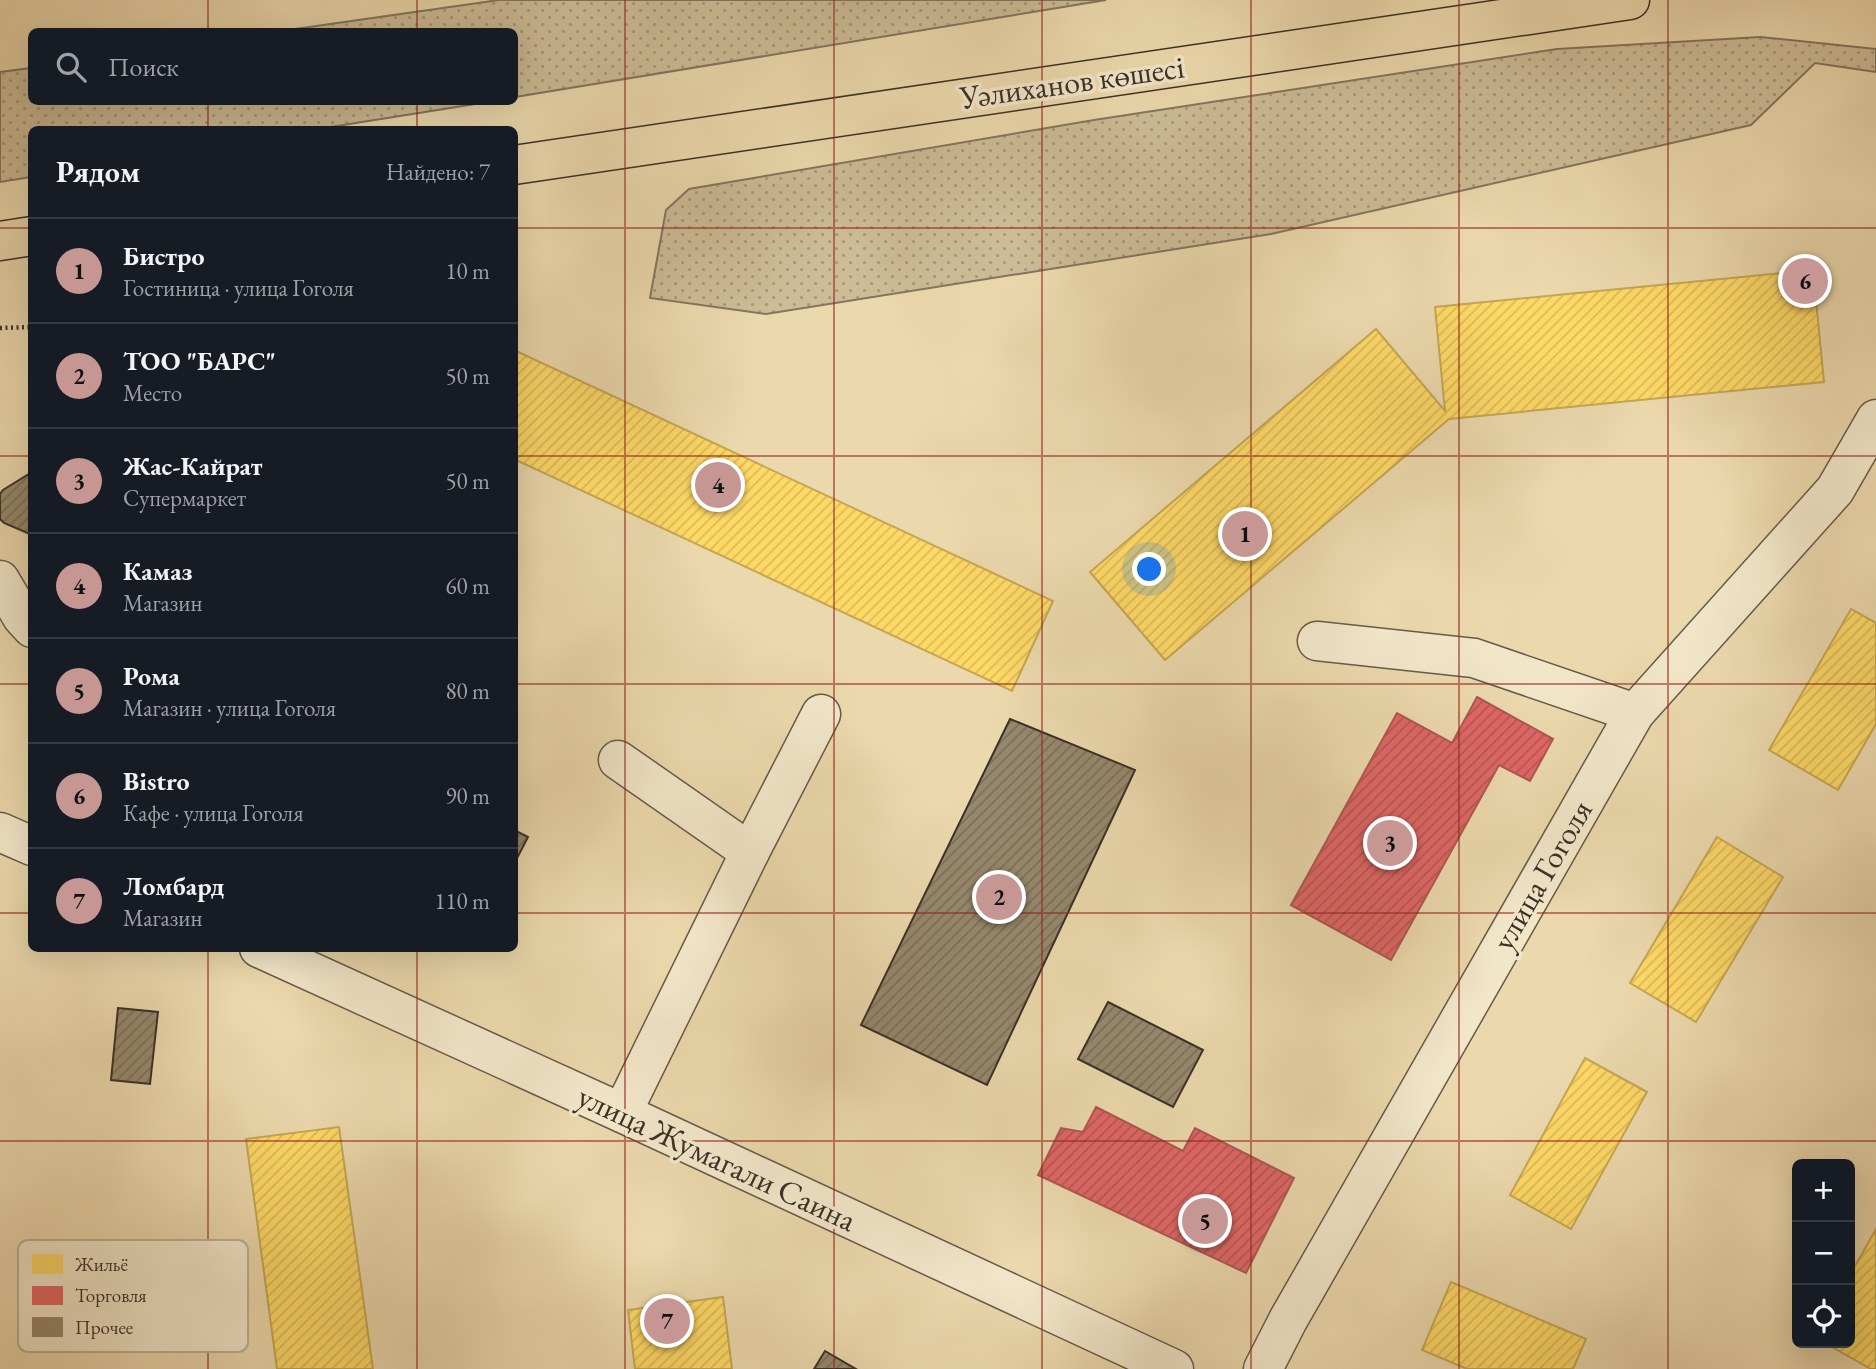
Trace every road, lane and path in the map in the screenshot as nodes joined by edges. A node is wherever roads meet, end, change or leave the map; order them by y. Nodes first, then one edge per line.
1 (1630, 0) edge
2 (518, 163) edge
3 (28, 237) edge
4 (0, 241) edge
5 (28, 327) edge
6 (0, 328) edge
7 (1876, 419) edge
8 (0, 580) edge
9 (28, 624) edge
10 (1317, 641) dead end
11 (1635, 713) junction
12 (821, 714) dead end
13 (618, 760) dead end
14 (0, 832) edge
15 (28, 844) edge
16 (750, 852) junction
17 (268, 952) edge
18 (622, 1113) junction
19 (1174, 1369) edge
20 (1263, 1369) edge

1 - 2 highway, Уәлиханов көшесі
3 - 4 highway
5 - 6 path
7 - 11 street, улица Гоголя
8 - 9 street
10 - 11 street
11 - 20 street, улица Гоголя
12 - 16 street
13 - 16 street
14 - 15 street
16 - 18 street
17 - 18 street, улица Жумагали Саина
18 - 19 street, улица Жумагали Саина

